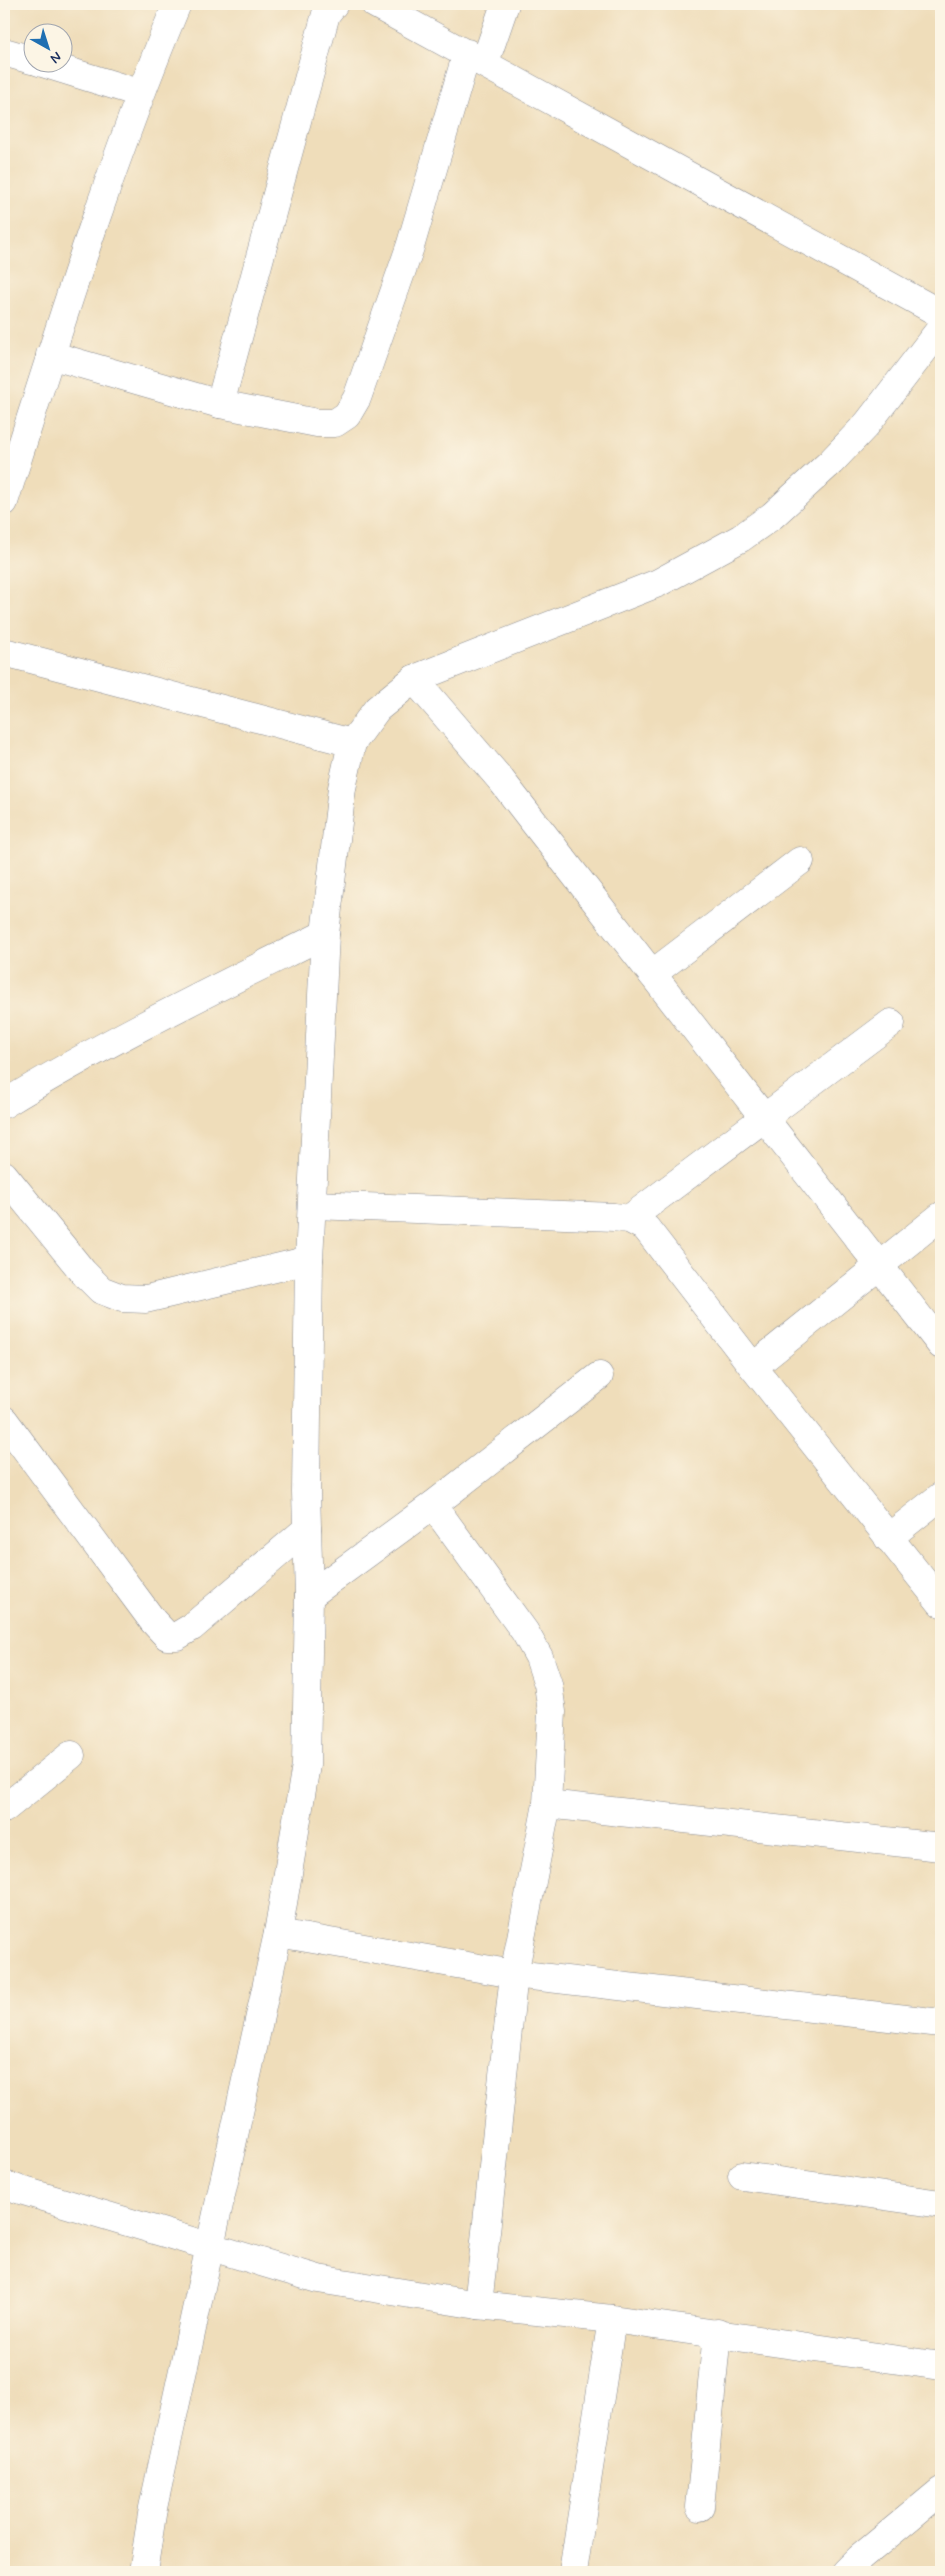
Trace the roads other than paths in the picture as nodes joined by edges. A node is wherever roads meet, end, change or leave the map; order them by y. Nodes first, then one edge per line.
1 (177, 4) edge
2 (334, 4) edge
3 (375, 4) edge
4 (505, 4) edge
5 (4, 52) edge
6 (22, 57) edge
7 (476, 58) junction
8 (71, 72) edge
9 (139, 93) junction
10 (941, 314) edge
11 (941, 328) edge
12 (50, 355) junction
13 (220, 404) junction
14 (4, 502) edge
15 (4, 652) edge
16 (414, 679) junction
17 (352, 743) junction
18 (800, 861) dead end
19 (325, 934) junction
20 (652, 974) junction
21 (891, 1024) dead end
22 (4, 1104) edge
23 (762, 1118) junction
24 (4, 1175) edge
25 (314, 1205) junction
26 (941, 1216) edge
27 (629, 1219) junction
28 (309, 1260) junction
29 (880, 1266) junction
30 (941, 1345) edge
31 (753, 1368) junction
32 (599, 1376) dead end
33 (4, 1420) edge
34 (941, 1496) edge
35 (433, 1504) junction
36 (307, 1529) junction
37 (888, 1538) junction
38 (309, 1596) junction
39 (941, 1603) edge
40 (70, 1756) dead end
41 (547, 1804) junction
42 (4, 1809) edge
43 (941, 1847) edge
44 (278, 1933) junction
45 (514, 1974) junction
46 (941, 2023) edge
47 (742, 2176) dead end
48 (4, 2185) edge
49 (941, 2204) edge
50 (209, 2248) junction
51 (478, 2305) junction
52 (612, 2319) junction
53 (717, 2333) junction
54 (941, 2366) edge
55 (941, 2491) edge
56 (700, 2507) dead end
57 (143, 2572) edge
58 (573, 2572) edge
59 (846, 2572) edge

1 - 9 street
2 - 13 street
3 - 7 street
4 - 7 street
5 - 6 street
7 - 10 street
7 - 13 street
8 - 9 street
9 - 12 street
11 - 16 street
12 - 13 street
12 - 14 street
15 - 17 street
16 - 17 street
16 - 20 street
17 - 19 street
18 - 20 street
19 - 22 street
19 - 25 street
20 - 23 street
21 - 23 street
23 - 27 street
23 - 29 street
24 - 28 street
25 - 27 street
25 - 28 street
26 - 29 street
27 - 31 street
28 - 36 street
29 - 30 street
29 - 31 street
31 - 37 street
32 - 35 street
33 - 36 street
34 - 37 street
35 - 38 street
35 - 41 street
36 - 38 street
37 - 39 street
38 - 44 street
40 - 42 street
41 - 43 street
41 - 45 street
44 - 45 street
44 - 50 street
45 - 46 street
45 - 51 street
47 - 49 street
48 - 50 street
50 - 51 street
50 - 57 street
51 - 52 street
52 - 53 street
52 - 58 street
53 - 54 street
53 - 56 street
55 - 59 street

